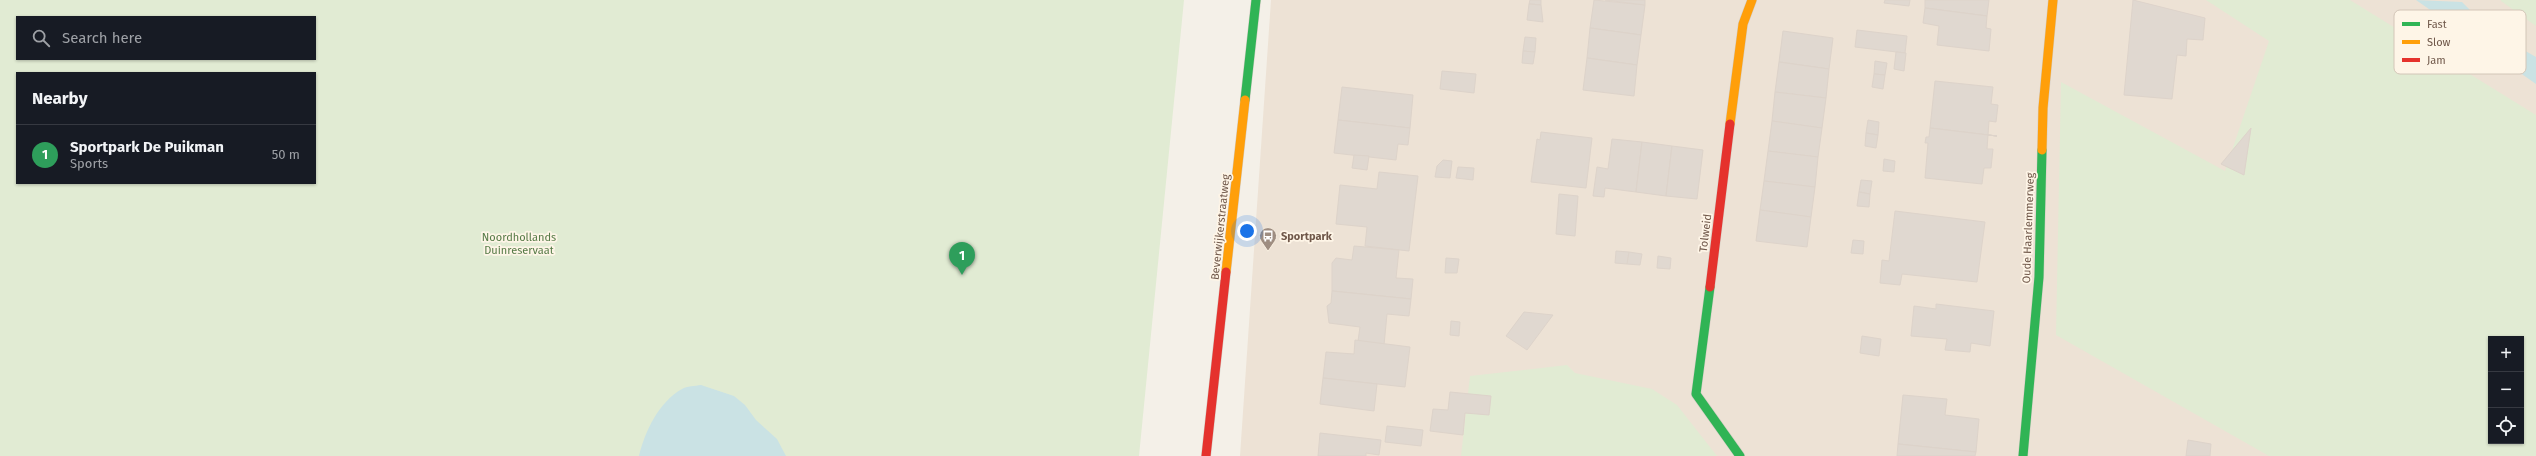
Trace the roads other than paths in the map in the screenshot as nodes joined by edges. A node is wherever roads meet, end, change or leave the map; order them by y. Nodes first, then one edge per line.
1 (1256, 0) edge
2 (1752, 0) edge
3 (2053, 0) edge
4 (1206, 456) edge
5 (1740, 456) edge
6 (2023, 456) edge

1 - 4 street, Beverwijkerstraatweg
2 - 5 street, Tolweid
3 - 6 street, Oude Haarlemmerweg

